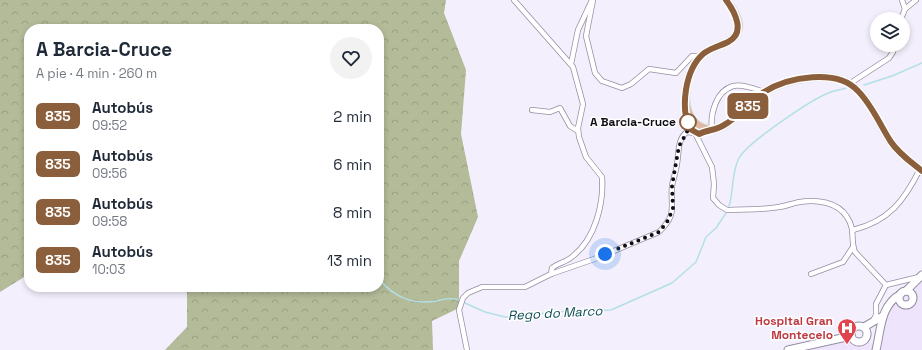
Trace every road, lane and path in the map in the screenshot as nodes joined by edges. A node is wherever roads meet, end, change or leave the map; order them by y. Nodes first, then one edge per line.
1 (514, 0) edge
2 (593, 0) edge
3 (726, 0) edge
4 (902, 0) edge
5 (916, 0) edge
6 (905, 9) junction
7 (904, 12) edge
8 (894, 52) edge
9 (701, 56) junction
10 (571, 64) junction
11 (849, 84) junction
12 (764, 92) junction
13 (532, 110) dead end
14 (712, 129) junction
15 (578, 132) junction
16 (921, 170) edge
17 (853, 230) junction
18 (853, 247) junction
19 (551, 274) junction
20 (811, 274) dead end
21 (919, 278) edge
22 (886, 285) junction
23 (903, 293) junction
24 (913, 295) junction
25 (903, 303) junction
26 (876, 308) junction
27 (885, 311) junction
28 (866, 326) junction
29 (851, 336) junction
30 (866, 338) junction
31 (878, 340) junction
32 (468, 350) edge
33 (788, 350) edge
34 (876, 350) edge

1 - 10 street
2 - 9 street
2 - 10 street
3 - 9 main road
4 - 6 street
5 - 6 street
6 - 7 street
8 - 11 street
9 - 14 main road
10 - 15 street
11 - 12 main road
11 - 16 main road
12 - 14 main road
12 - 14 street
13 - 15 street
15 - 19 street
16 - 17 street
17 - 18 street
17 - 19 street
18 - 20 street
18 - 22 street
19 - 32 street
21 - 22 street
21 - 23 street
21 - 24 street
22 - 26 street
23 - 24 street
23 - 25 street
23 - 27 street
24 - 25 street
25 - 27 street
26 - 27 street
26 - 28 street
27 - 28 street
27 - 31 street
28 - 29 street
28 - 30 street
29 - 30 street
29 - 33 street
30 - 31 street
31 - 34 street

